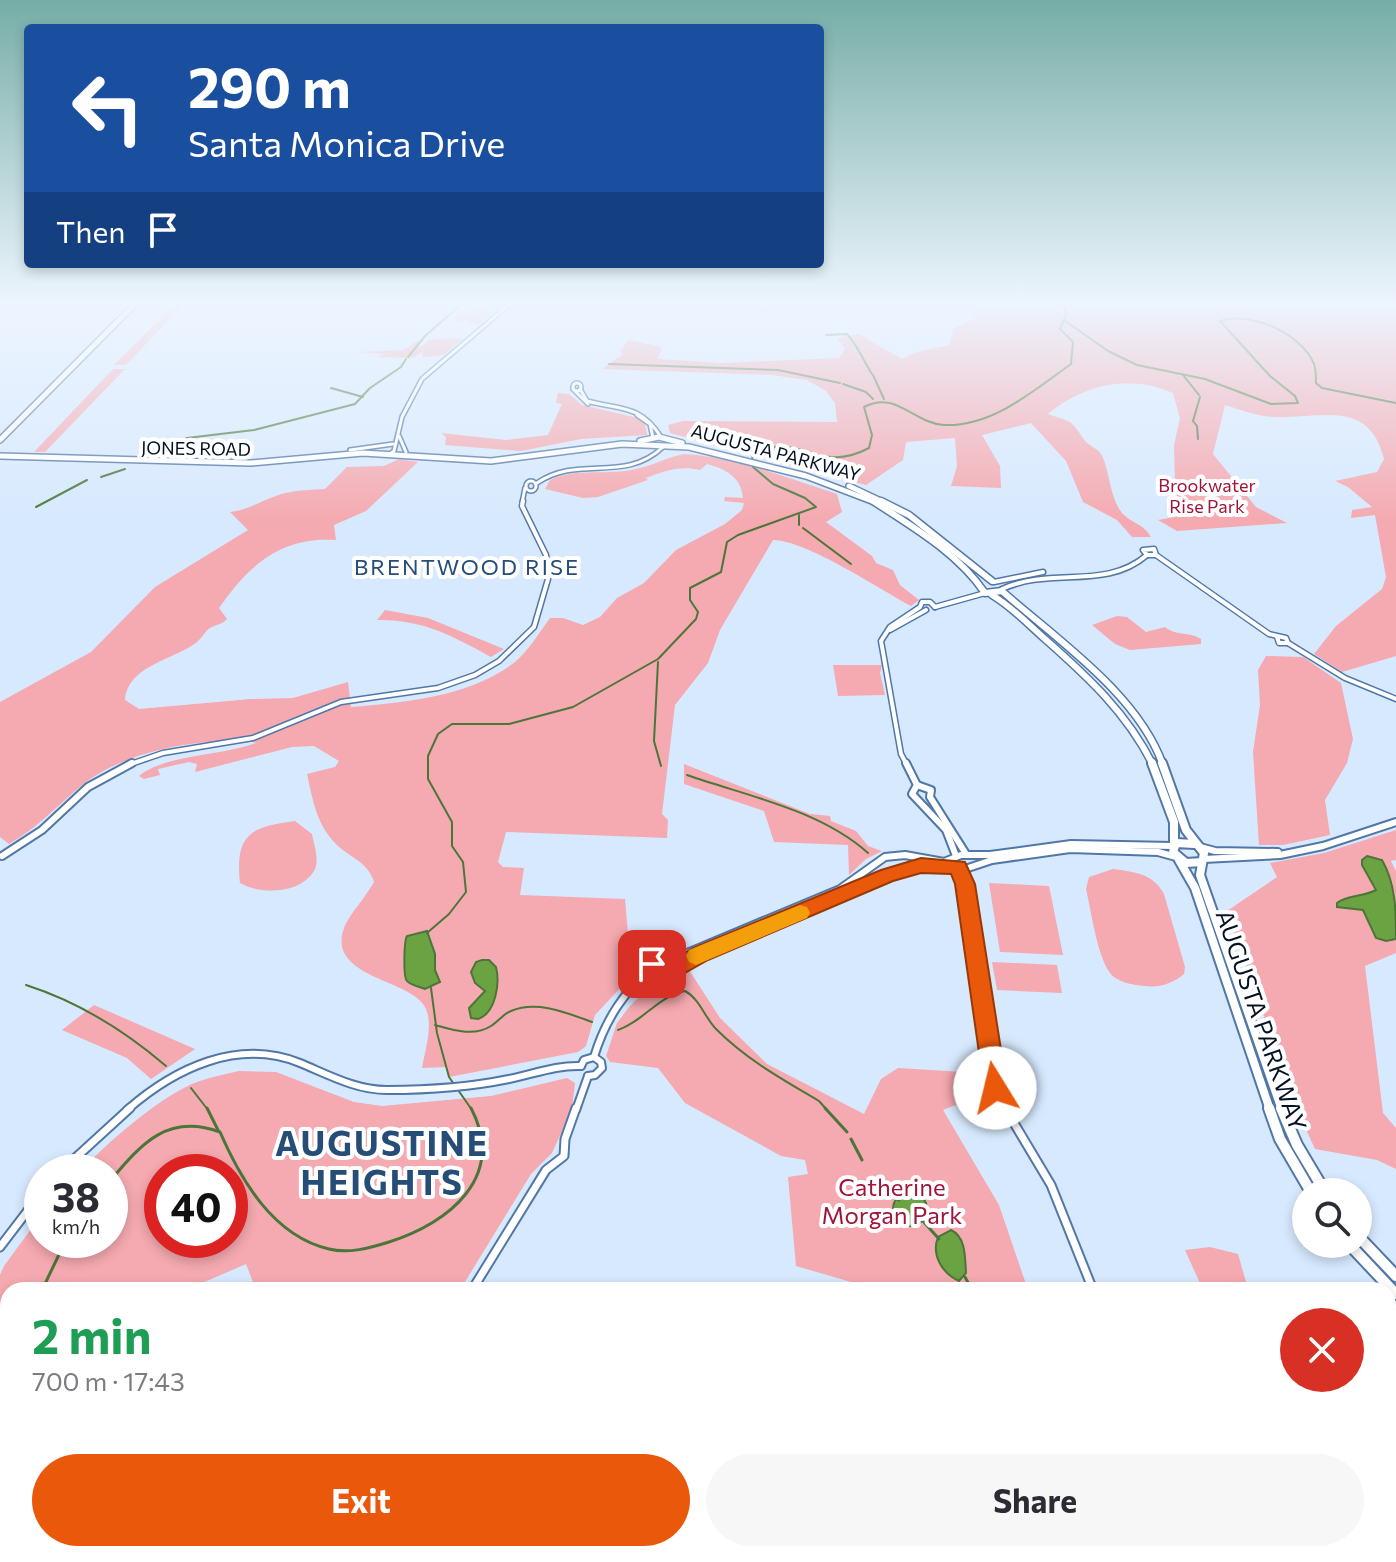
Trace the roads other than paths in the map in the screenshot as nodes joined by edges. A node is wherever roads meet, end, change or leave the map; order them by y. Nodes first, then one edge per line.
1 (59, 376) edge
2 (64, 376) edge
3 (425, 376) edge
4 (29, 412) junction
5 (9, 424) junction
6 (400, 424) junction
7 (0, 433) edge
8 (399, 436) junction
9 (665, 438) junction
10 (0, 440) edge
11 (651, 442) junction
12 (664, 447) junction
13 (392, 450) junction
14 (406, 452) junction
15 (1, 456) edge
16 (738, 457) junction
17 (781, 468) junction
18 (535, 483) junction
19 (1072, 574) junction
20 (993, 582) junction
21 (983, 590) junction
22 (1002, 590) junction
23 (1396, 699) edge
24 (917, 785) junction
25 (930, 797) junction
26 (921, 799) junction
27 (1396, 822) edge
28 (1174, 846) junction
29 (1198, 846) junction
30 (1294, 851) junction
31 (2, 856) dead end
32 (967, 856) junction
33 (1178, 859) junction
34 (1204, 860) junction
35 (957, 863) junction
36 (971, 866) junction
37 (965, 884) junction
38 (663, 963) junction
39 (647, 972) junction
40 (669, 973) junction
41 (654, 980) junction
42 (634, 985) junction
43 (594, 1057) junction
44 (581, 1066) junction
45 (588, 1076) junction
46 (79, 1154) edge
47 (1303, 1178) edge
48 (1317, 1178) edge
49 (24, 1216) edge
50 (0, 1247) edge
51 (1372, 1251) edge
52 (1362, 1258) edge
53 (1396, 1276) edge
54 (477, 1282) edge
55 (1090, 1282) edge
56 (1385, 1282) edge

1 - 5 main road
2 - 4 main road
3 - 6 street
4 - 5 main road
4 - 10 main road
5 - 7 main road
6 - 8 street
6 - 13 street
8 - 13 street
8 - 14 street
9 - 11 main road, AUGUSTA PARKWAY
9 - 11 street
9 - 12 main road
9 - 16 main road, AUGUSTA PARKWAY
11 - 12 main road, AUGUSTA PARKWAY
11 - 13 main road
11 - 14 main road
11 - 18 street
12 - 16 main road, AUGUSTA PARKWAY
12 - 18 street
13 - 14 main road
13 - 15 main road, JONES ROAD
13 - 15 main road, JONES ROAD
16 - 17 main road, AUGUSTA PARKWAY
17 - 20 main road, AUGUSTA PARKWAY
17 - 21 main road, AUGUSTA PARKWAY
18 - 31 street
19 - 20 street
19 - 22 street
19 - 23 street
20 - 21 main road
20 - 22 main road, AUGUSTA PARKWAY
21 - 22 main road
21 - 24 street
21 - 28 main road, AUGUSTA PARKWAY
22 - 29 main road
24 - 25 street
24 - 26 street
25 - 26 street
25 - 32 street
26 - 35 street
27 - 30 street
28 - 29 main road
28 - 32 street
28 - 33 main road, AUGUSTA PARKWAY
29 - 30 street
29 - 34 main road, AUGUSTA PARKWAY
30 - 34 street
32 - 35 street
32 - 36 street
33 - 34 main road
33 - 36 street
33 - 47 main road, AUGUSTA PARKWAY
34 - 48 main road, AUGUSTA PARKWAY
35 - 36 street
35 - 37 street
35 - 38 street
35 - 40 street
36 - 37 street
37 - 55 street
38 - 39 street
38 - 40 street
39 - 41 street
39 - 42 street
40 - 41 street
41 - 42 street
42 - 43 street
43 - 44 street
43 - 45 street
44 - 45 street
44 - 46 street
45 - 54 street
49 - 50 street
51 - 53 main road
52 - 56 main road

